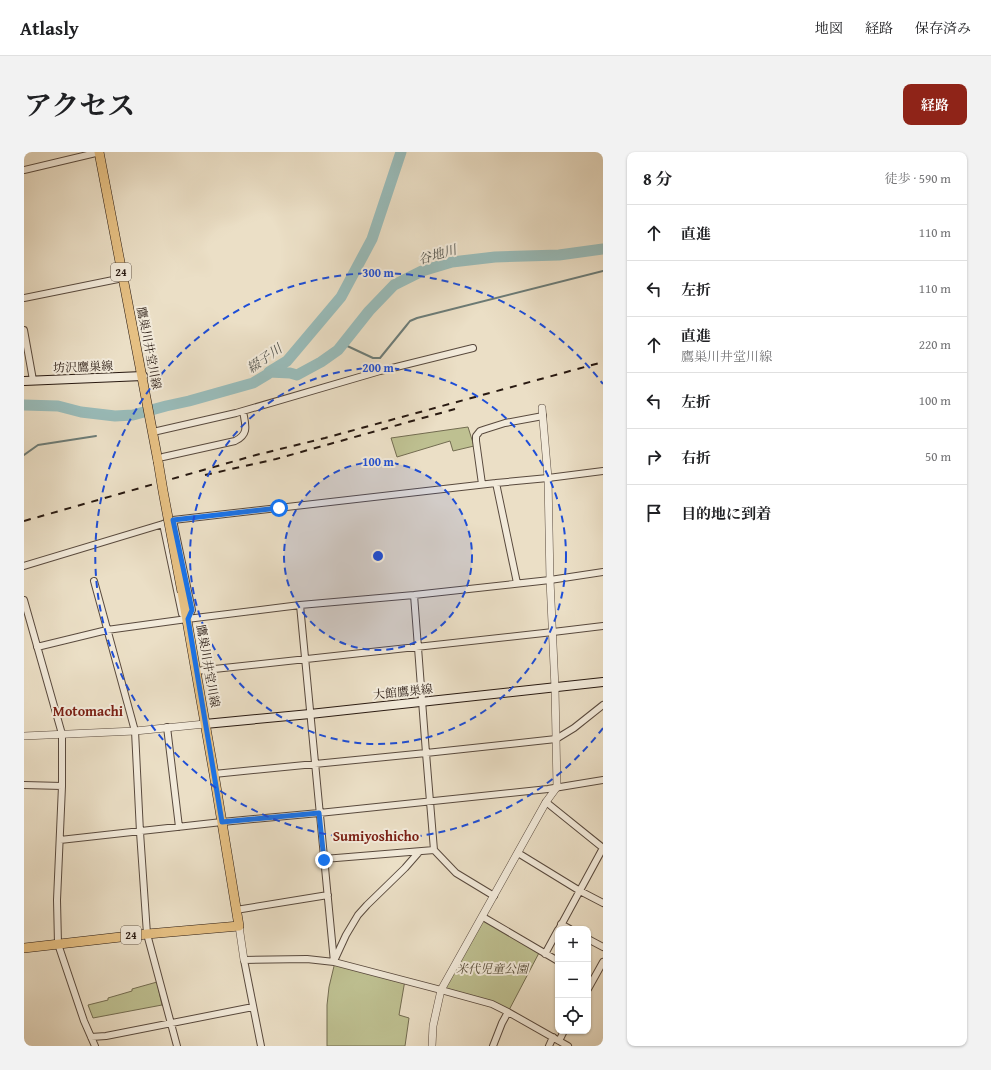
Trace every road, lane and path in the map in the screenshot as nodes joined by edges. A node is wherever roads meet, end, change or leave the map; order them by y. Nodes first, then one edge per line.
1 (100, 152) edge
2 (24, 170) edge
3 (123, 278) junction
4 (24, 298) edge
5 (24, 330) edge
6 (473, 348) dead end
7 (142, 376) junction
8 (34, 380) junction
9 (24, 381) edge
10 (542, 408) dead end
11 (243, 411) junction
12 (543, 416) junction
13 (152, 429) junction
14 (161, 459) junction
15 (603, 471) edge
16 (548, 478) junction
17 (496, 483) junction
18 (482, 484) junction
19 (173, 520) junction
20 (163, 524) junction
21 (24, 566) edge
22 (603, 572) edge
23 (94, 580) dead end
24 (550, 580) junction
25 (518, 583) junction
26 (414, 595) junction
27 (24, 600) edge
28 (300, 605) junction
29 (188, 619) junction
30 (603, 626) edge
31 (107, 630) junction
32 (554, 632) junction
33 (418, 646) junction
34 (37, 647) junction
35 (305, 659) junction
36 (196, 671) junction
37 (603, 682) edge
38 (555, 688) junction
39 (422, 702) junction
40 (603, 705) edge
41 (310, 714) junction
42 (206, 724) junction
43 (167, 727) junction
44 (135, 731) junction
45 (62, 734) junction
46 (24, 736) edge
47 (556, 739) junction
48 (426, 753) junction
49 (314, 764) junction
50 (214, 774) junction
51 (603, 780) edge
52 (24, 785) edge
53 (62, 786) junction
54 (557, 787) junction
55 (430, 802) junction
56 (546, 802) junction
57 (319, 813) junction
58 (222, 822) junction
59 (179, 827) junction
60 (140, 832) junction
61 (60, 840) junction
62 (434, 850) junction
63 (419, 852) junction
64 (518, 853) junction
65 (324, 860) junction
66 (580, 891) junction
67 (328, 896) junction
68 (494, 896) junction
69 (603, 903) edge
70 (236, 910) junction
71 (483, 916) junction
72 (239, 926) junction
73 (560, 926) edge
74 (147, 934) junction
75 (555, 935) edge
76 (591, 941) edge
77 (58, 944) junction
78 (603, 947) edge
79 (24, 948) edge
80 (545, 954) junction
81 (555, 959) edge
82 (244, 960) junction
83 (334, 962) junction
84 (603, 962) edge
85 (591, 978) edge
86 (441, 990) junction
87 (253, 1007) junction
88 (508, 1012) junction
89 (170, 1023) junction
90 (561, 1034) edge
91 (91, 1037) junction
92 (556, 1039) junction
93 (95, 1046) edge
94 (177, 1046) edge
95 (261, 1046) edge
96 (432, 1046) edge
97 (493, 1046) edge
98 (549, 1046) edge
99 (568, 1046) edge

1 - 2 street
1 - 3 main road, 鷹巣川井堂川線 / 24
3 - 4 street
3 - 7 main road, 鷹巣川井堂川線 / 24
5 - 8 street
6 - 11 street
7 - 8 main road, 坊沢鷹巣線
7 - 13 main road, 鷹巣川井堂川線 / 24
8 - 9 main road, 坊沢鷹巣線
10 - 12 street
11 - 13 street
11 - 14 street
12 - 16 street
12 - 18 street
13 - 14 main road, 鷹巣川井堂川線 / 24
14 - 29 main road, 鷹巣川井堂川線 / 24, bridge
15 - 16 street
16 - 17 street
16 - 24 street
17 - 18 street
17 - 25 street
18 - 19 street
19 - 20 street
19 - 29 street
20 - 21 street
20 - 29 street
22 - 24 street
23 - 31 street
24 - 25 street
24 - 32 street
25 - 26 street
26 - 28 street
26 - 33 street
27 - 34 street
28 - 29 street
28 - 35 street
29 - 31 street
29 - 36 main road, 鷹巣川井堂川線 / 24
30 - 32 street
31 - 34 street
31 - 44 street
32 - 33 street
32 - 38 street
33 - 35 street
33 - 39 street
34 - 45 street
35 - 36 street
35 - 41 street
36 - 42 main road, 鷹巣川井堂川線 / 24
37 - 38 main road, 大館鷹巣線
38 - 39 main road, 大館鷹巣線
38 - 47 street
39 - 41 main road, 大館鷹巣線
39 - 48 street
40 - 47 street
41 - 42 main road, 大館鷹巣線
41 - 49 street
42 - 43 street
42 - 50 main road, 鷹巣川井堂川線 / 24
43 - 44 street
43 - 59 street
44 - 45 street
44 - 60 street
45 - 46 street
45 - 53 street
47 - 48 street
47 - 54 street
48 - 49 street
48 - 55 street
49 - 50 street
49 - 57 street
50 - 58 main road, 鷹巣川井堂川線 / 24
51 - 54 street
52 - 53 street
53 - 61 street
54 - 55 street
54 - 56 street
55 - 57 street
55 - 62 street
56 - 64 street
56 - 66 street
57 - 58 street
57 - 65 street
58 - 59 street
58 - 70 main road, 鷹巣川井堂川線 / 24
59 - 60 street
60 - 61 street
60 - 74 street
61 - 77 street
62 - 63 street
62 - 68 street
63 - 65 street
63 - 83 street
64 - 66 street
64 - 68 street
65 - 67 street
66 - 69 street
66 - 73 street
67 - 70 street
67 - 83 street
68 - 71 street
70 - 72 main road, 鷹巣川井堂川線 / 24
71 - 80 street
71 - 86 street
72 - 74 main road, 24
72 - 82 street
74 - 77 main road, 24
74 - 89 street
75 - 80 street
76 - 78 street
77 - 79 main road, 24
77 - 91 street
80 - 81 street
82 - 83 street
82 - 87 street
83 - 86 street
84 - 85 street
86 - 88 street
86 - 96 street
87 - 89 street
87 - 95 street
88 - 92 street
88 - 97 street
89 - 91 street
89 - 94 street
90 - 92 street
91 - 93 street
92 - 98 street
92 - 99 street

